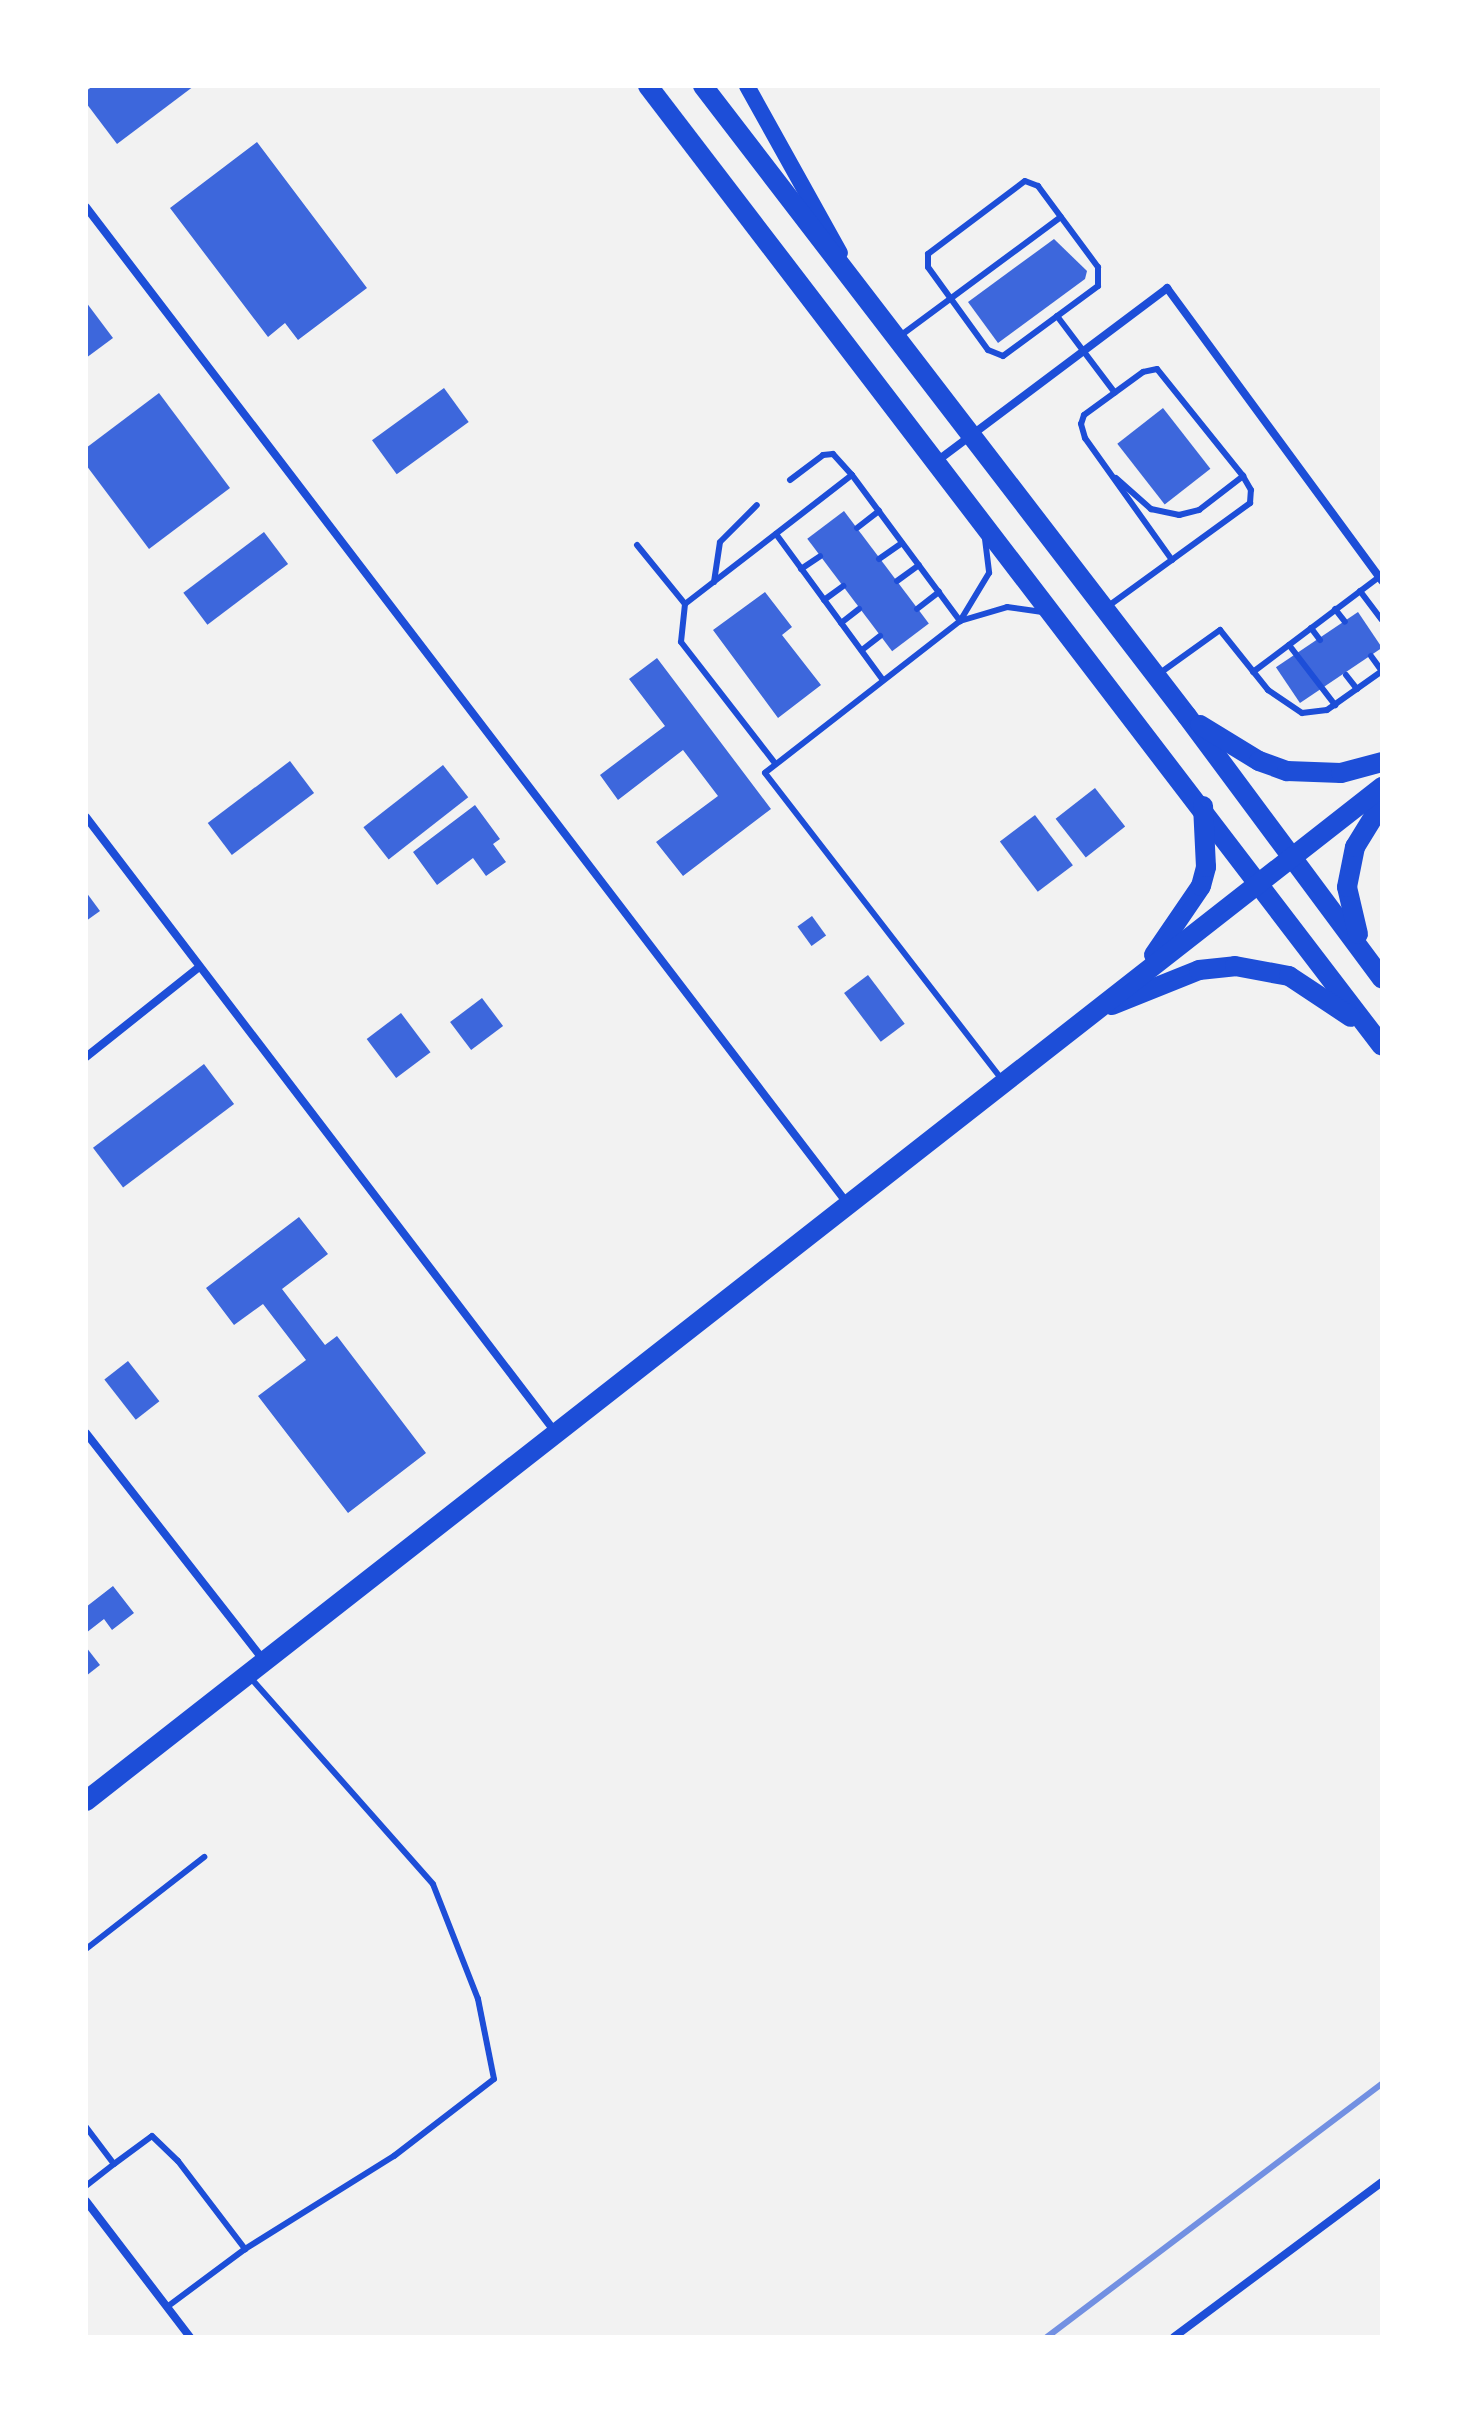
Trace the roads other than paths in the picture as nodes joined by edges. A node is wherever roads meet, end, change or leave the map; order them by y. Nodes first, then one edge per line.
1 (648, 86) edge
2 (703, 86) edge
3 (747, 86) edge
4 (87, 212) edge
5 (1061, 217) junction
6 (951, 299) junction
7 (868, 303) junction
8 (1057, 316) junction
9 (895, 339) junction
10 (1082, 350) junction
11 (1115, 393) junction
12 (968, 437) junction
13 (933, 464) junction
14 (1107, 470) junction
15 (852, 475) junction
16 (1243, 476) junction
17 (790, 480) dead end
18 (757, 505) dead end
19 (879, 511) junction
20 (984, 527) junction
21 (857, 528) dead end
22 (776, 534) junction
23 (902, 543) junction
24 (637, 545) dead end
25 (820, 556) dead end
26 (879, 559) dead end
27 (1172, 560) junction
28 (919, 565) junction
29 (801, 569) junction
30 (1380, 579) edge
31 (897, 581) dead end
32 (714, 582) junction
33 (843, 586) dead end
34 (1360, 591) junction
35 (939, 592) junction
36 (824, 600) junction
37 (685, 604) junction
38 (859, 609) dead end
39 (917, 609) dead end
40 (1335, 609) junction
41 (1104, 610) junction
42 (1055, 619) junction
43 (1382, 620) edge
44 (960, 621) junction
45 (1345, 622) dead end
46 (841, 623) junction
47 (1311, 628) junction
48 (880, 636) dead end
49 (1320, 640) dead end
50 (1289, 645) junction
51 (862, 650) junction
52 (1371, 656) dead end
53 (1382, 671) edge
54 (1253, 672) junction
55 (1346, 675) dead end
56 (1155, 676) junction
57 (883, 680) junction
58 (1357, 689) junction
59 (1335, 705) junction
60 (1187, 716) junction
61 (774, 762) junction
62 (1382, 762) edge
63 (1382, 787) edge
64 (1382, 803) edge
65 (1203, 806) junction
66 (86, 817) edge
67 (1291, 857) junction
68 (1259, 881) junction
69 (199, 967) junction
70 (1140, 974) junction
71 (1382, 978) edge
72 (1090, 1015) junction
73 (1378, 1040) edge
74 (86, 1057) edge
75 (1005, 1083) junction
76 (850, 1207) junction
77 (86, 1433) edge
78 (557, 1434) junction
79 (257, 1669) junction
80 (86, 1801) edge
81 (204, 1857) dead end
82 (86, 1949) edge
83 (86, 2127) edge
84 (114, 2164) junction
85 (1382, 2182) edge
86 (86, 2186) edge
87 (86, 2201) edge
88 (245, 2249) junction
89 (167, 2307) junction
90 (190, 2337) edge
91 (1174, 2337) edge

1 - 13 main road
2 - 7 main road
3 - 7 main road
4 - 76 street
5 - 6 lane
5 - 6 lane
5 - 8 lane
6 - 8 lane
6 - 9 lane
7 - 9 main road
8 - 10 lane
9 - 12 main road
10 - 11 lane
10 - 12 street
10 - 30 street
11 - 14 lane
11 - 16 lane
12 - 13 street
12 - 41 main road
13 - 20 main road
14 - 16 lane
14 - 27 lane
15 - 17 lane
15 - 19 lane
15 - 22 lane
16 - 27 lane
18 - 32 lane
19 - 21 lane
19 - 23 lane
20 - 42 main road
20 - 44 lane
22 - 29 lane
22 - 32 lane
23 - 26 lane
23 - 28 lane
24 - 37 lane
25 - 29 lane
27 - 41 lane
28 - 31 lane
28 - 35 lane
29 - 36 lane
30 - 34 lane
32 - 37 lane
33 - 36 lane
34 - 40 lane
34 - 43 lane
35 - 39 lane
35 - 44 lane
36 - 46 lane
37 - 61 lane
38 - 46 lane
40 - 45 lane
40 - 47 lane
41 - 56 main road
42 - 44 lane
42 - 65 main road
44 - 57 lane
46 - 51 lane
47 - 49 lane
47 - 50 lane
48 - 51 lane
50 - 54 lane
50 - 59 lane
51 - 57 lane
52 - 53 lane
53 - 58 lane
54 - 56 lane
54 - 59 lane
55 - 58 lane
56 - 60 main road
57 - 61 lane
58 - 59 lane
60 - 62 main road
60 - 67 main road
61 - 75 lane
63 - 67 main road
64 - 71 main road
65 - 68 main road
65 - 70 main road
66 - 69 street
67 - 68 main road
67 - 71 main road
68 - 70 main road
68 - 73 main road
69 - 74 street
69 - 78 street
70 - 72 main road
72 - 73 main road
72 - 75 main road
75 - 76 main road
76 - 78 main road
77 - 79 street
78 - 79 main road
79 - 80 main road
79 - 88 lane
81 - 82 lane
83 - 84 lane
84 - 86 lane
84 - 88 lane
85 - 91 street
87 - 89 street
88 - 89 lane
89 - 90 street

